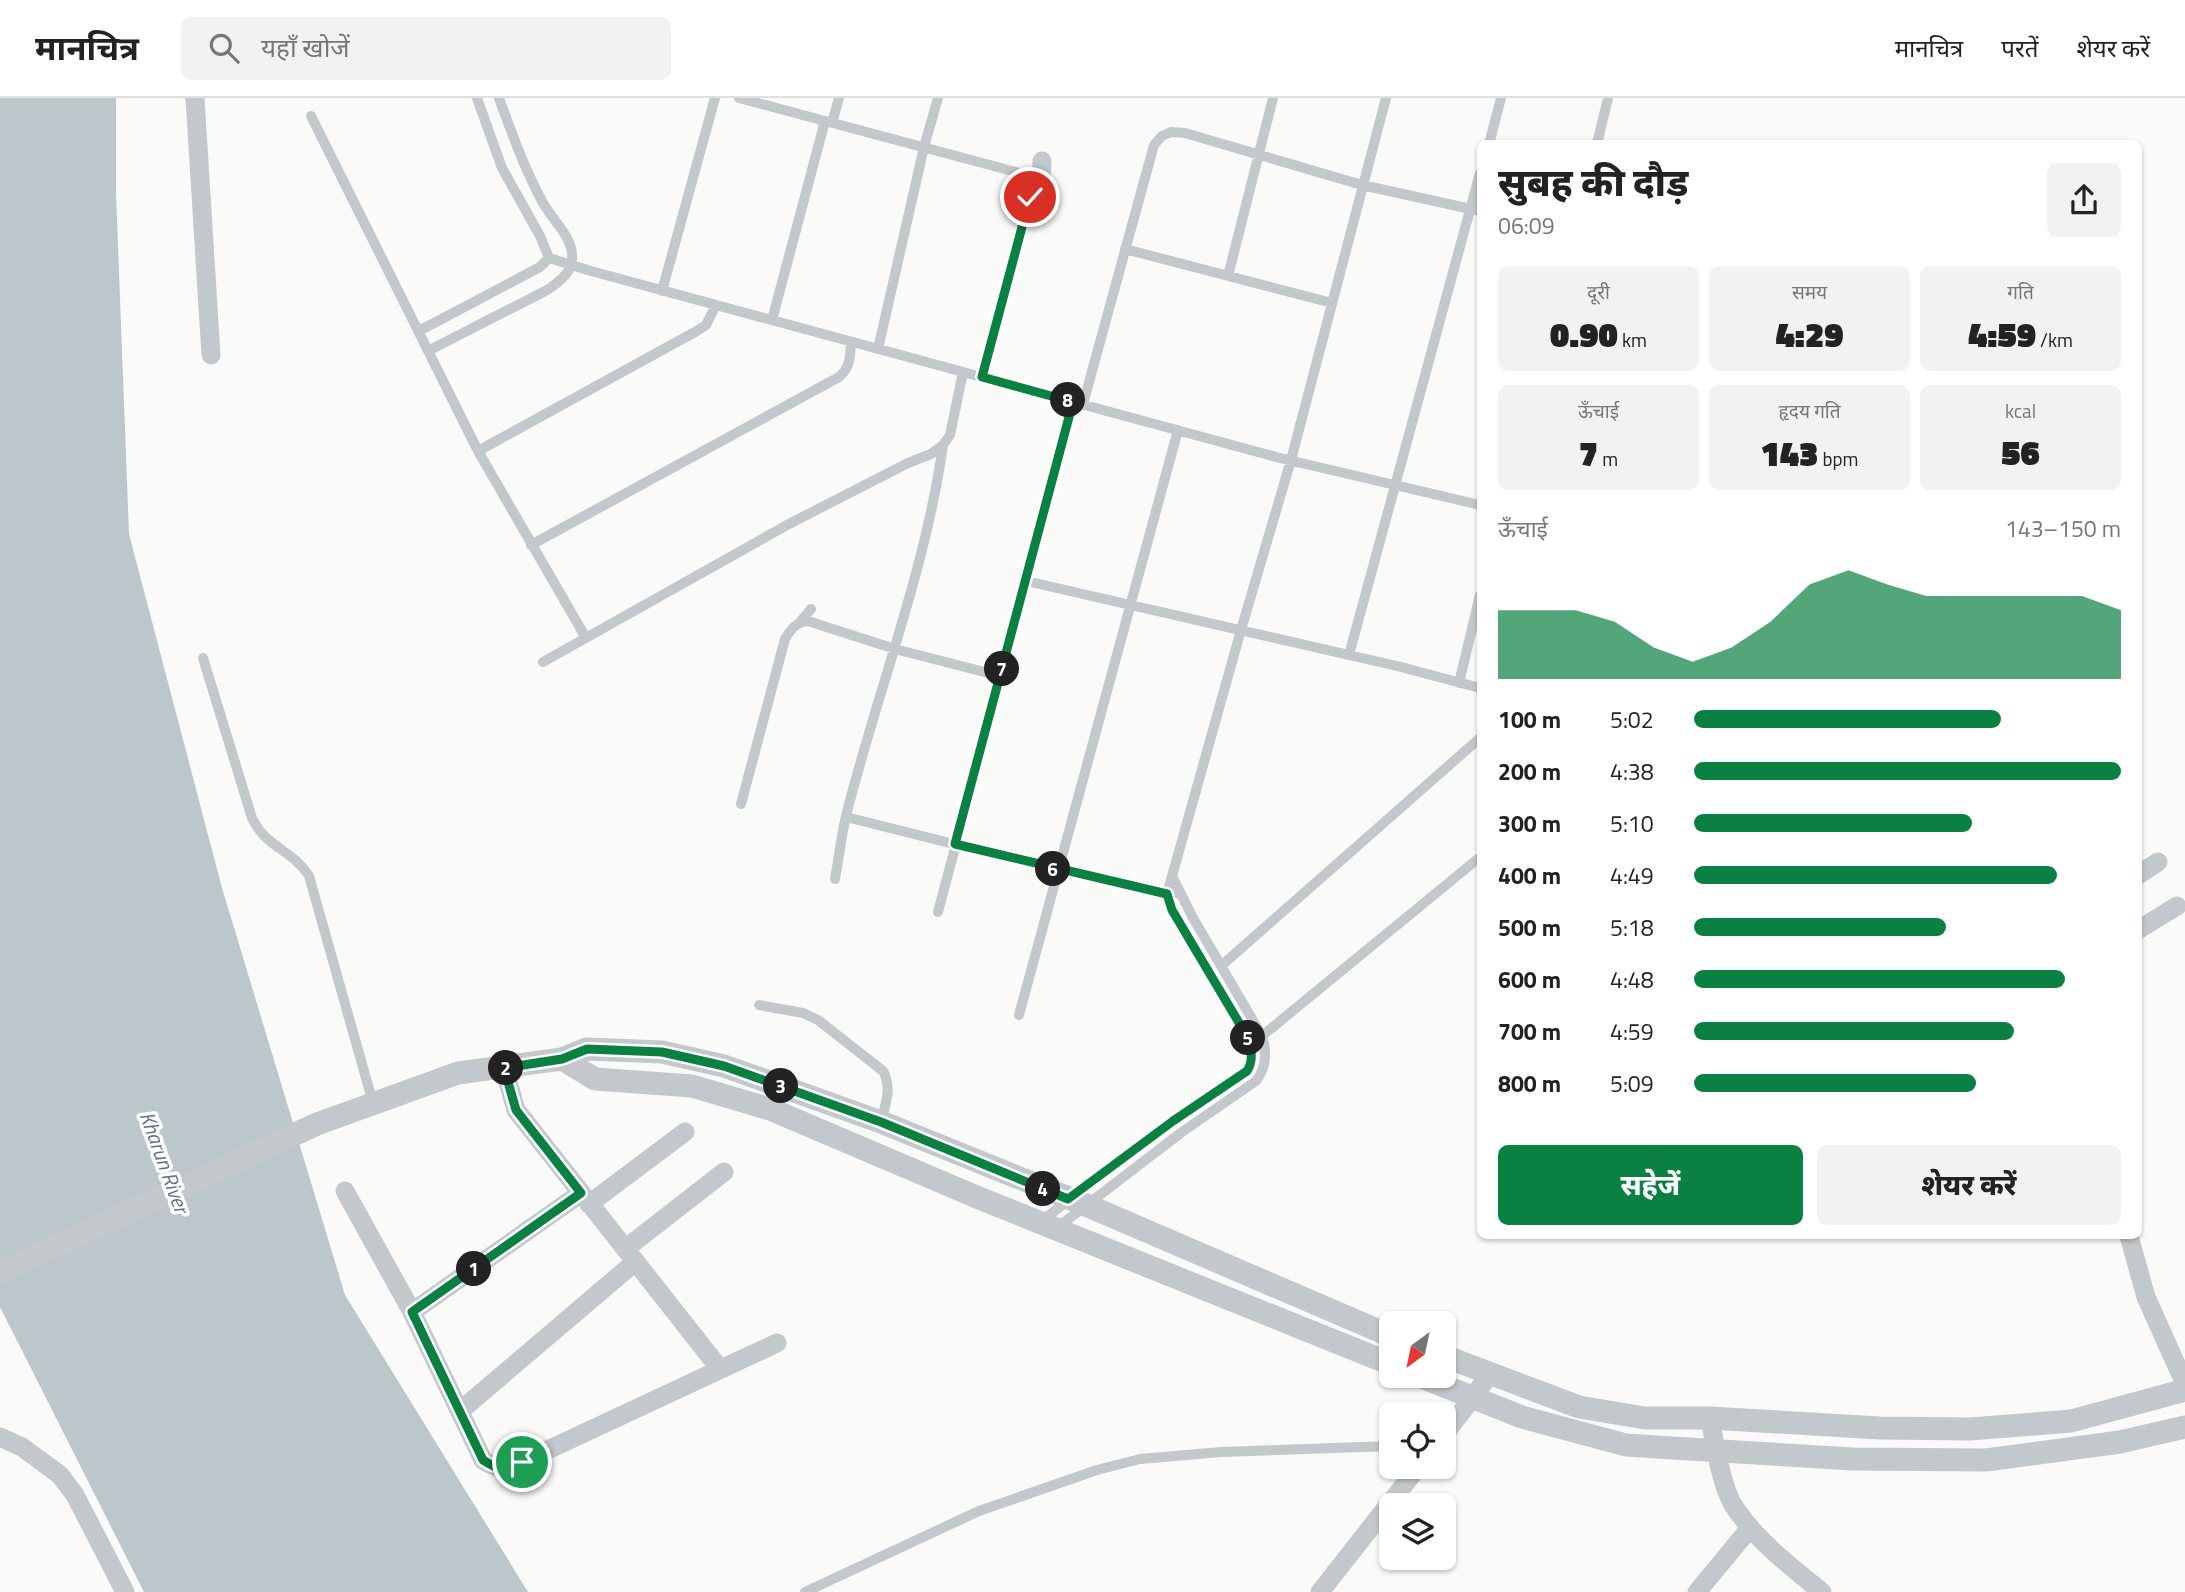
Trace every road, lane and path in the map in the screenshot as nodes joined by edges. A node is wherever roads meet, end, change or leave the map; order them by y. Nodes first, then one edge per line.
1 (195, 98) edge
2 (477, 98) edge
3 (499, 98) edge
4 (715, 98) edge
5 (739, 98) edge
6 (839, 98) edge
7 (938, 98) edge
8 (1273, 98) edge
9 (1385, 98) edge
10 (1501, 98) edge
11 (1608, 98) edge
12 (311, 116) dead end
13 (829, 122) junction
14 (1490, 140) edge
15 (1598, 140) edge
16 (923, 148) junction
17 (1259, 154) junction
18 (1042, 161) dead end
19 (1362, 185) junction
20 (1030, 187) junction
21 (1476, 209) edge
22 (1125, 249) junction
23 (549, 258) junction
24 (571, 265) junction
25 (1228, 276) junction
26 (662, 291) junction
27 (1332, 303) junction
28 (716, 305) junction
29 (772, 320) junction
30 (419, 331) junction
31 (851, 342) junction
32 (878, 349) junction
33 (428, 351) junction
34 (211, 355) dead end
35 (963, 372) junction
36 (982, 377) junction
37 (1078, 403) junction
38 (1178, 430) junction
39 (943, 445) junction
40 (478, 450) junction
41 (1291, 460) junction
42 (1395, 485) junction
43 (1477, 504) edge
44 (531, 545) junction
45 (1026, 581) junction
46 (1130, 605) junction
47 (1477, 607) edge
48 (811, 609) dead end
49 (801, 621) junction
50 (1241, 630) junction
51 (586, 638) junction
52 (895, 649) junction
53 (1349, 655) junction
54 (204, 658) dead end
55 (543, 662) dead end
56 (1000, 676) junction
57 (1459, 682) junction
58 (1477, 687) edge
59 (1477, 741) edge
60 (741, 804) dead end
61 (846, 817) junction
62 (955, 844) junction
63 (1477, 859) edge
64 (2158, 862) dead end
65 (1058, 870) junction
66 (2142, 872) edge
67 (1173, 878) junction
68 (835, 879) dead end
69 (1167, 894) junction
70 (1181, 895) junction
71 (2177, 906) dead end
72 (938, 912) dead end
73 (2142, 928) edge
74 (1221, 966) junction
75 (759, 1005) dead end
76 (1019, 1014) dead end
77 (1262, 1035) junction
78 (562, 1059) junction
79 (724, 1066) junction
80 (504, 1068) junction
81 (718, 1094) junction
82 (373, 1104) junction
83 (881, 1122) junction
84 (685, 1132) dead end
85 (724, 1172) dead end
86 (345, 1191) dead end
87 (585, 1198) junction
88 (1077, 1202) junction
89 (1048, 1226) junction
90 (2130, 1239) edge
91 (630, 1256) junction
92 (0, 1272) edge
93 (412, 1312) junction
94 (1379, 1330) edge
95 (777, 1343) dead end
96 (1379, 1359) edge
97 (1456, 1360) edge
98 (720, 1369) junction
99 (1491, 1373) junction
100 (2185, 1384) edge
101 (1449, 1388) edge
102 (2185, 1390) edge
103 (1474, 1398) junction
104 (460, 1411) junction
105 (1710, 1418) junction
106 (1456, 1420) edge
107 (2185, 1427) edge
108 (0, 1437) edge
109 (1379, 1446) edge
110 (1715, 1451) junction
111 (1409, 1479) edge
112 (1750, 1528) junction
113 (125, 1592) edge
114 (805, 1592) edge
115 (1320, 1592) edge
116 (1697, 1592) edge
117 (1822, 1592) edge

1 - 34 street
2 - 23 lane
3 - 24 lane
4 - 26 lane
5 - 13 lane
6 - 13 lane
7 - 16 lane
8 - 17 lane
9 - 19 lane
10 - 14 lane
11 - 15 lane
12 - 30 lane
13 - 16 lane
13 - 29 lane
16 - 20 lane
16 - 32 lane
17 - 19 lane
17 - 22 lane
17 - 25 lane
18 - 20 street
19 - 21 lane
19 - 27 lane
20 - 36 lane
21 - 42 lane
22 - 25 lane
22 - 37 lane
23 - 24 lane
23 - 30 lane
24 - 26 lane
24 - 33 lane
25 - 27 lane
26 - 28 lane
27 - 41 lane
28 - 29 lane
28 - 40 lane
29 - 31 lane
30 - 33 lane
31 - 32 lane
31 - 44 lane
32 - 35 lane
33 - 40 lane
35 - 36 lane
35 - 39 lane
36 - 37 lane
37 - 38 lane
37 - 45 lane
38 - 41 lane
38 - 46 lane
39 - 51 lane
39 - 52 lane
40 - 44 lane
41 - 42 lane
41 - 50 lane
42 - 43 lane
42 - 53 lane
44 - 51 lane
45 - 46 lane
45 - 56 lane
46 - 50 lane
46 - 65 lane
47 - 57 lane
48 - 49 lane
49 - 52 lane
49 - 60 lane
50 - 53 lane
50 - 67 lane
51 - 55 lane
52 - 56 lane
52 - 61 lane
53 - 57 lane
54 - 82 lane
56 - 62 lane
57 - 58 lane
59 - 74 lane
61 - 62 lane
61 - 68 lane
62 - 65 lane
62 - 72 lane
63 - 77 lane
64 - 66 street
65 - 69 lane
65 - 76 lane
67 - 69 lane
67 - 70 lane
69 - 70 lane
69 - 88 lane
70 - 74 lane
71 - 73 street
74 - 77 lane
75 - 83 lane
77 - 88 lane
78 - 79 street
78 - 80 street
78 - 81 street
79 - 81 street
79 - 83 street
80 - 82 street
80 - 87 street
81 - 89 street
82 - 92 street
83 - 88 street
84 - 87 street
85 - 91 street
86 - 93 street
87 - 91 street
87 - 93 street
88 - 89 lane
88 - 89 lane
88 - 94 street
89 - 96 street
90 - 100 street
91 - 98 street
91 - 104 street
93 - 104 street
95 - 98 street
97 - 99 street
98 - 104 street
99 - 103 street
99 - 105 street
101 - 103 street
102 - 105 street
103 - 106 street
103 - 110 street
105 - 110 street
107 - 110 street
108 - 113 street
109 - 114 lane
110 - 112 street
111 - 115 street
112 - 116 street
112 - 117 street

